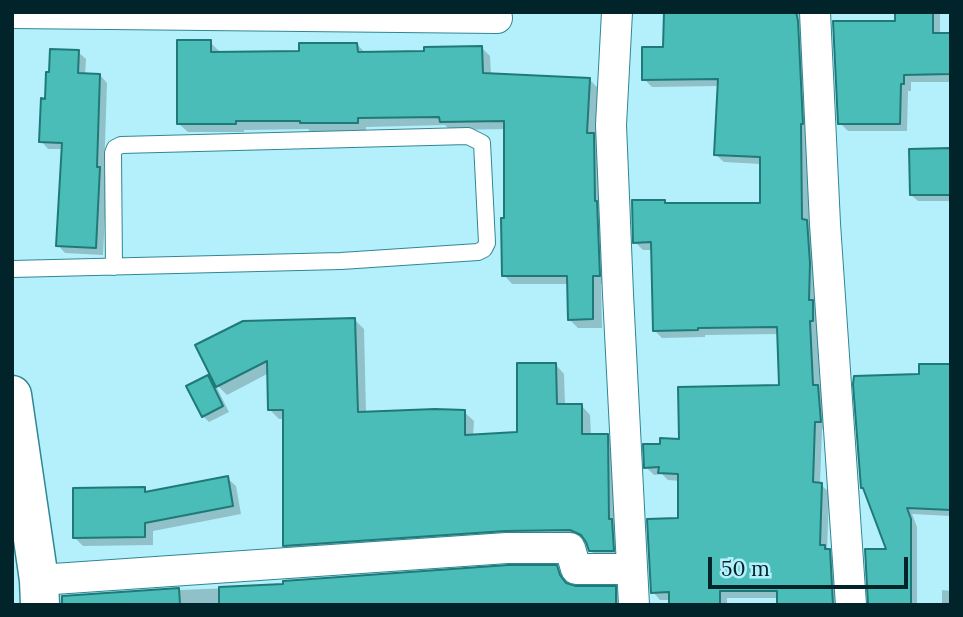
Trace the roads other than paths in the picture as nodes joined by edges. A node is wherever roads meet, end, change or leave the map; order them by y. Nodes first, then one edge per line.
1 (617, 12) edge
2 (815, 12) edge
3 (12, 13) edge
4 (497, 19) dead end
5 (114, 267) junction
6 (12, 270) edge
7 (12, 396) edge
8 (632, 569) junction
9 (39, 593) edge
10 (634, 605) edge
11 (852, 605) edge

1 - 8 street
2 - 11 street
3 - 4 street
5 - 5 lane
5 - 6 lane
7 - 9 main road
8 - 9 street
8 - 10 street

